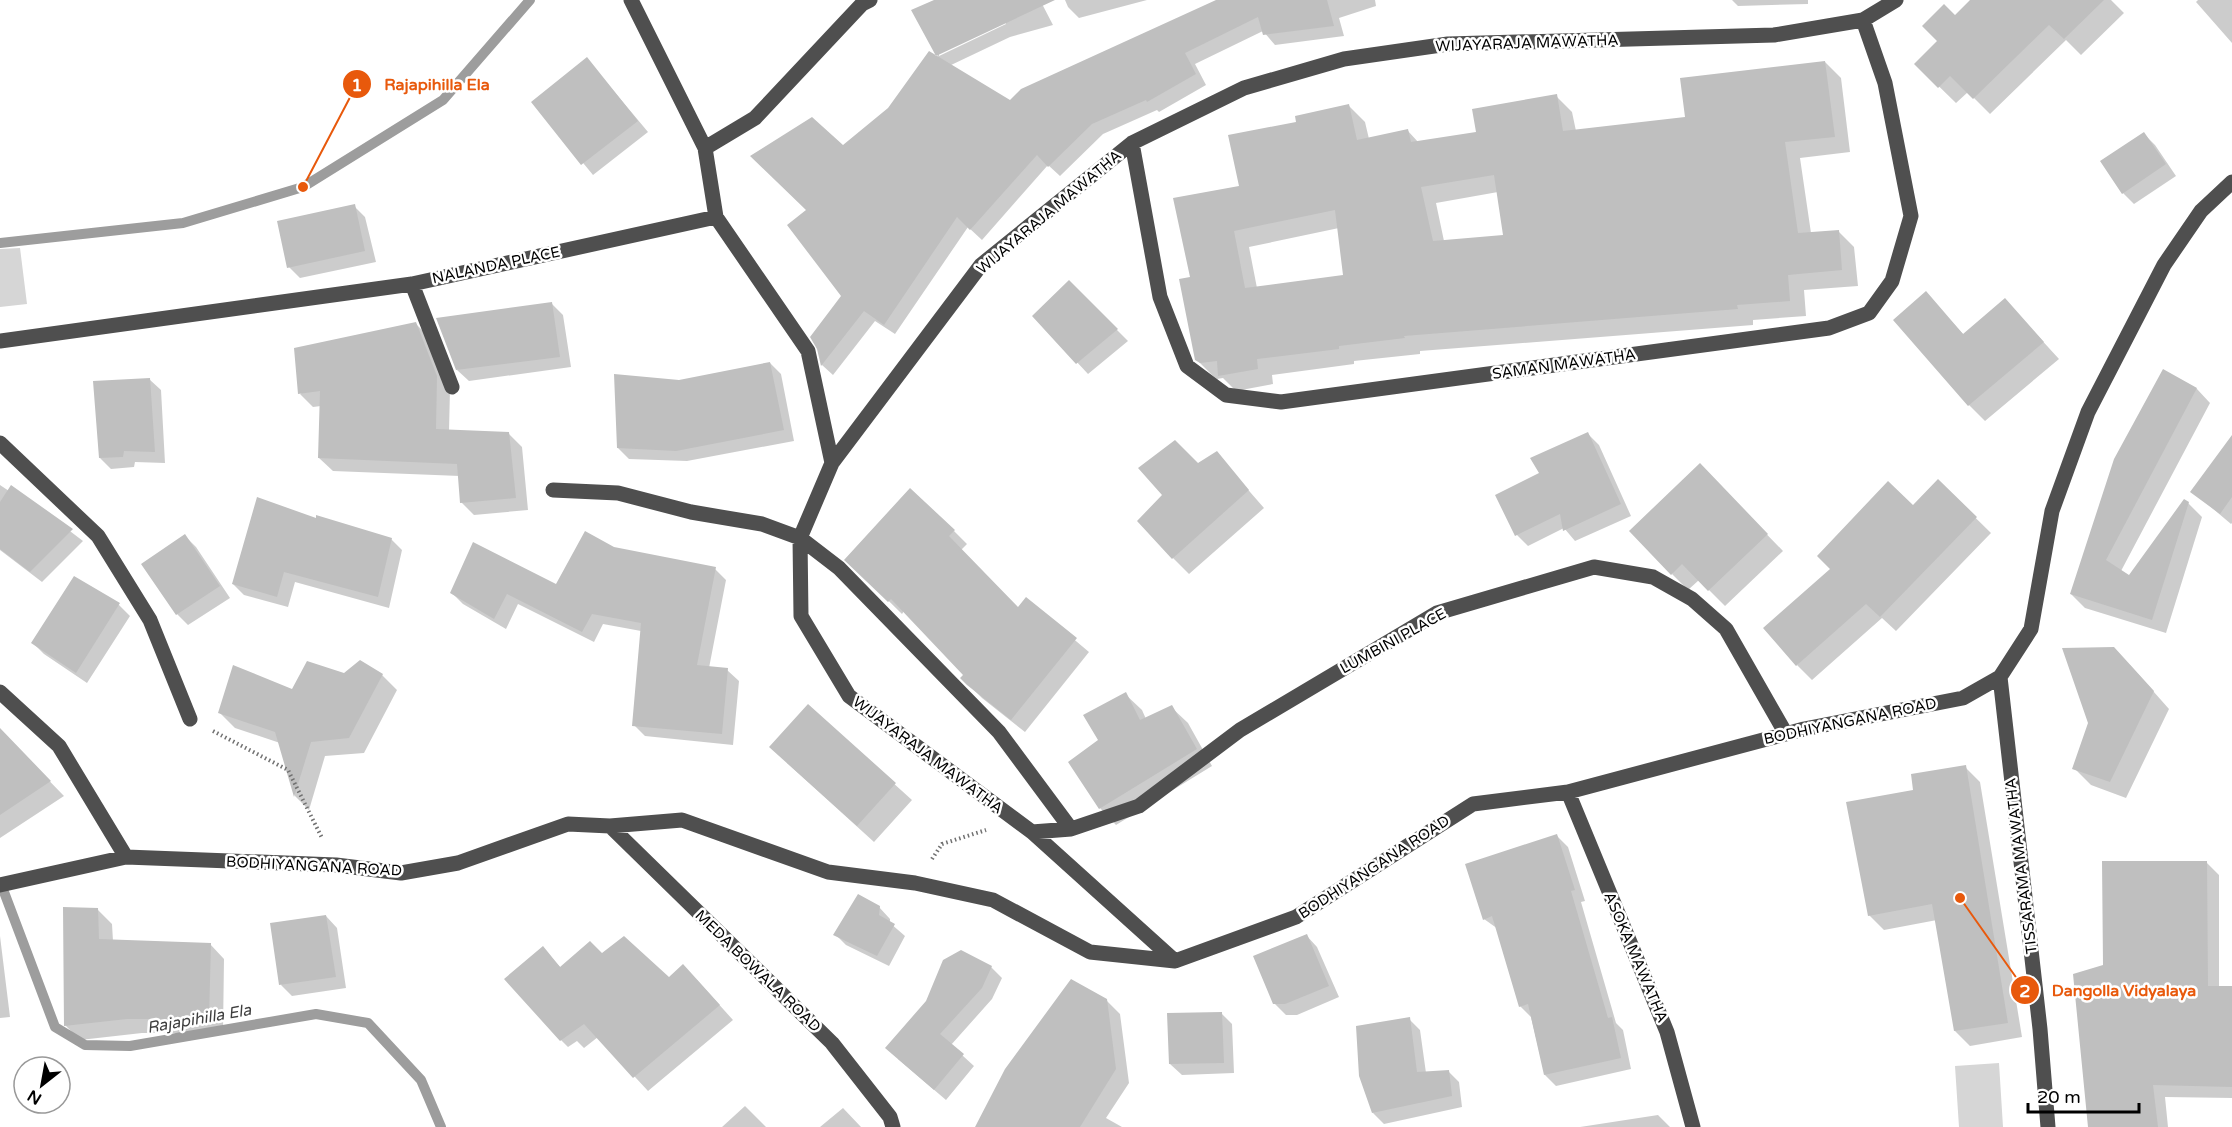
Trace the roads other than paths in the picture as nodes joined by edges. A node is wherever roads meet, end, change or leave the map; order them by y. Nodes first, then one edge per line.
1 (631, 0) edge
2 (870, 0) edge
3 (1896, 0) edge
4 (1863, 20) junction
5 (1132, 143) junction
6 (705, 148) junction
7 (2232, 182) edge
8 (716, 217) junction
9 (412, 284) junction
10 (0, 341) edge
11 (452, 387) dead end
12 (0, 443) edge
13 (832, 463) junction
14 (552, 490) dead end
15 (800, 538) junction
16 (2000, 677) junction
17 (0, 692) edge
18 (190, 719) road end
19 (1786, 734) junction
20 (1568, 792) junction
21 (610, 826) junction
22 (1071, 829) junction
23 (1032, 832) junction
24 (126, 857) junction
25 (0, 885) edge
26 (1174, 961) junction
27 (892, 1127) edge
28 (1692, 1127) edge
29 (2048, 1127) edge

1 - 6 street
2 - 6 street
3 - 4 street, WIJAYARAJA MAWATHA
4 - 5 street, WIJAYARAJA MAWATHA
4 - 5 street, SAMAN MAWATHA
5 - 13 street, WIJAYARAJA MAWATHA
6 - 8 street
7 - 16 street, BODHIYANGANA ROAD
8 - 9 street, NALANDA PLACE
8 - 13 street
9 - 10 street, NALANDA PLACE
9 - 11 street
12 - 18 street
13 - 15 street, WIJAYARAJA MAWATHA
14 - 15 street
15 - 22 street
15 - 23 street, WIJAYARAJA MAWATHA
16 - 19 street, BODHIYANGANA ROAD
16 - 29 street, TISSARAMA MAWATHA
17 - 24 street
19 - 20 street, BODHIYANGANA ROAD
19 - 22 street, LUMBINI PLACE
20 - 26 street, BODHIYANGANA ROAD
20 - 28 street, ASOKA MAWATHA
21 - 24 street, BODHIYANGANA ROAD
21 - 26 street, BODHIYANGANA ROAD
21 - 27 street, MEDA BOWALA ROAD
22 - 23 street, LUMBINI PLACE
23 - 26 street, WIJAYARAJA MAWATHA
24 - 25 street, BODHIYANGANA ROAD

